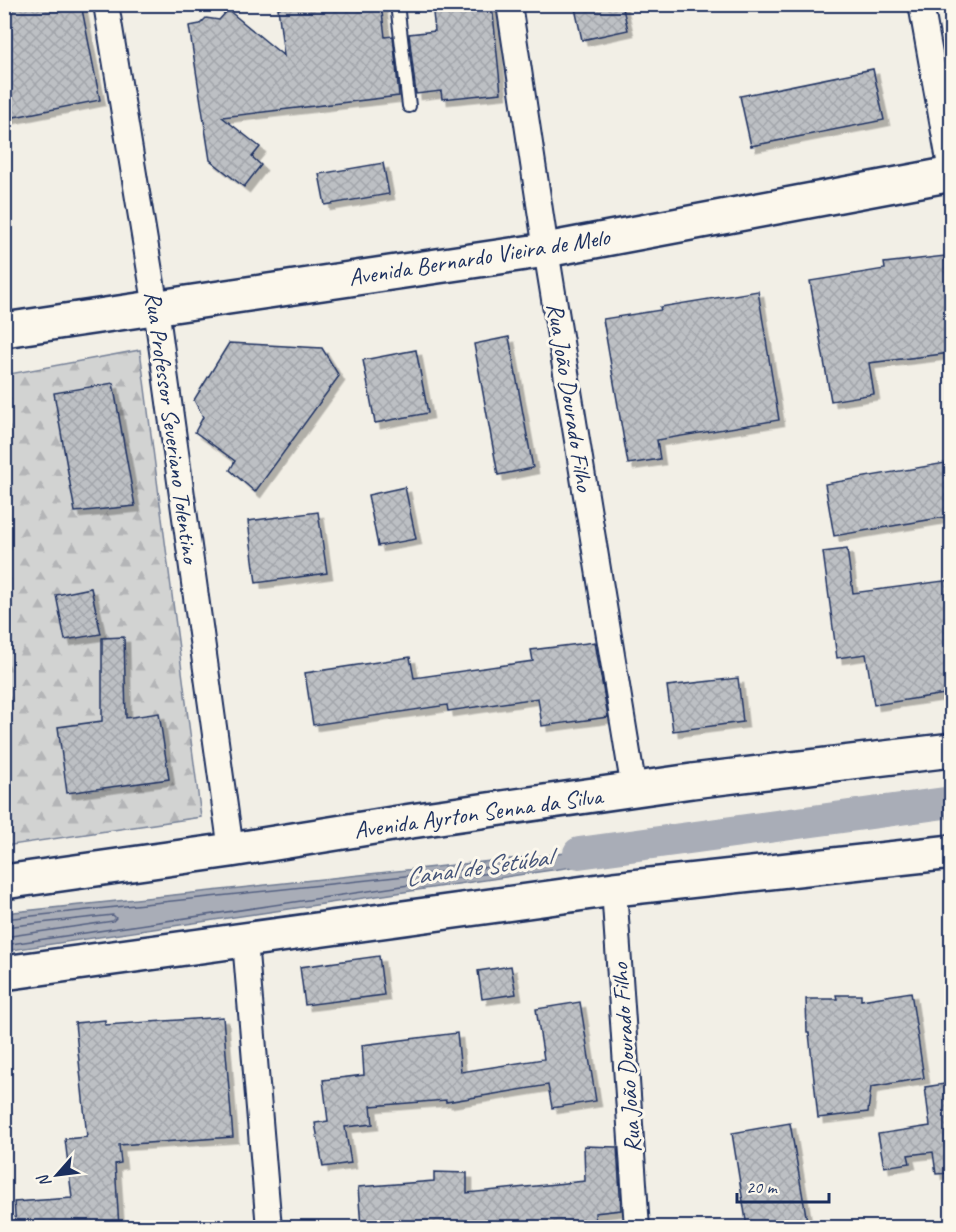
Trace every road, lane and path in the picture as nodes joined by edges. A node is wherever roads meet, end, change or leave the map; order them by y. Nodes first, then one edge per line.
1 (106, 4) edge
2 (397, 4) edge
3 (509, 4) edge
4 (921, 4) edge
5 (409, 106) dead end
6 (951, 175) edge
7 (546, 250) junction
8 (156, 308) junction
9 (4, 330) edge
10 (951, 750) edge
11 (634, 790) junction
12 (231, 850) junction
13 (951, 852) edge
14 (4, 882) edge
15 (614, 889) junction
16 (245, 941) junction
17 (4, 973) edge
18 (269, 1227) edge
19 (637, 1227) edge

1 - 8 street, Rua Professor Severiano Tolentino
2 - 5 lane
3 - 7 street, Rua João Dourado Filho
4 - 6 street
6 - 7 main road, Avenida Bernardo Vieira de Melo
7 - 8 main road, Avenida Bernardo Vieira de Melo
7 - 11 street, Rua João Dourado Filho
8 - 9 main road, Avenida Bernardo Vieira de Melo
8 - 12 street, Rua Professor Severiano Tolentino
10 - 11 main road, Avenida Ayrton Senna da Silva
11 - 12 main road, Avenida Ayrton Senna da Silva
12 - 14 main road, Avenida Ayrton Senna da Silva
13 - 15 main road
15 - 16 main road
15 - 19 street, Rua João Dourado Filho
16 - 17 main road
16 - 18 street

